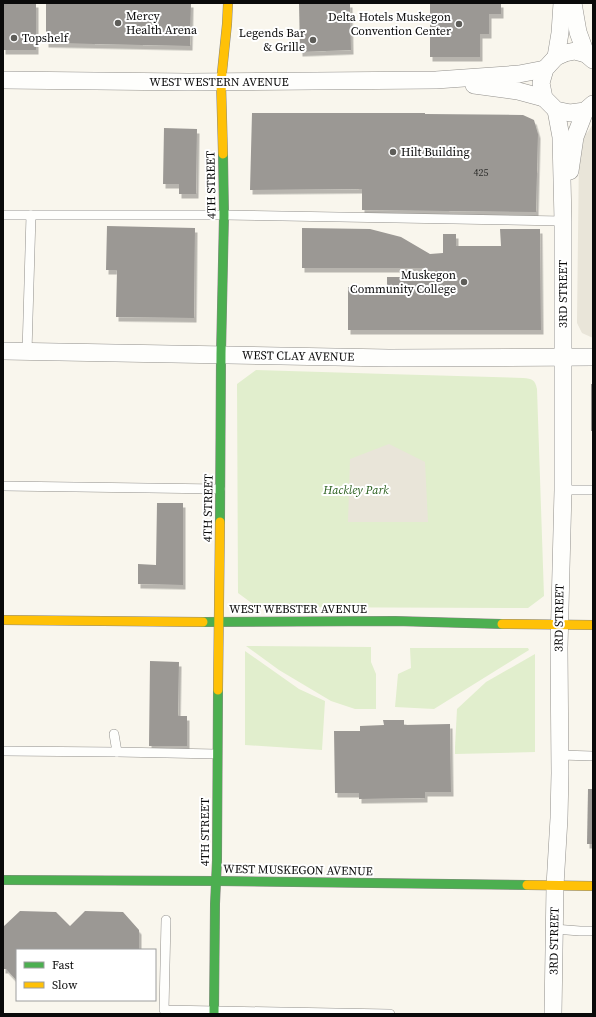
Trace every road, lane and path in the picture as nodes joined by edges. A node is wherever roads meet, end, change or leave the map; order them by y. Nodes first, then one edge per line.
1 (228, 3) edge
2 (562, 3) edge
3 (573, 3) edge
4 (590, 57) edge
5 (551, 63) junction
6 (3, 80) edge
7 (436, 80) junction
8 (221, 82) junction
9 (550, 104) junction
10 (589, 108) edge
11 (3, 214) edge
12 (31, 215) junction
13 (224, 215) junction
14 (563, 221) junction
15 (3, 352) edge
16 (27, 352) junction
17 (220, 354) junction
18 (563, 357) junction
19 (593, 357) edge
20 (3, 486) edge
21 (220, 489) junction
22 (563, 490) junction
23 (593, 490) edge
24 (3, 620) edge
25 (218, 621) junction
26 (559, 625) junction
27 (593, 625) edge
28 (114, 734) dead end
29 (3, 751) edge
30 (117, 752) junction
31 (217, 754) junction
32 (560, 755) junction
33 (593, 756) edge
34 (3, 880) edge
35 (217, 881) junction
36 (555, 886) junction
37 (593, 886) edge
38 (166, 920) dead end
39 (554, 929) junction
40 (593, 931) edge
41 (214, 1012) edge
42 (344, 1014) edge
43 (390, 1014) edge
44 (553, 1014) edge

1 - 8 main road, 4TH STREET
2 - 5 street
3 - 4 street
4 - 5 street, WEST WESTERN AVENUE
5 - 7 street, WEST WESTERN AVENUE
5 - 9 street, 3RD STREET
6 - 8 street, WEST WESTERN AVENUE
7 - 8 street, WEST WESTERN AVENUE
7 - 9 street, WEST WESTERN AVENUE
8 - 13 main road, 4TH STREET
9 - 10 street, WEST WESTERN AVENUE
9 - 14 street, 3RD STREET
10 - 14 street, 3RD STREET
11 - 12 lane
12 - 13 lane
12 - 16 lane
13 - 14 lane
13 - 17 main road, 4TH STREET
14 - 18 street, 3RD STREET
15 - 16 street, WEST CLAY AVENUE
16 - 17 street, WEST CLAY AVENUE
17 - 18 street, WEST CLAY AVENUE
17 - 21 main road, 4TH STREET
18 - 19 street, WEST CLAY AVENUE
18 - 22 street, 3RD STREET
20 - 21 lane
21 - 25 main road, 4TH STREET
22 - 23 lane
22 - 26 street, 3RD STREET
24 - 25 main road, WEST WEBSTER AVENUE
25 - 26 main road, WEST WEBSTER AVENUE
25 - 31 main road, 4TH STREET
26 - 27 main road, WEST WEBSTER AVENUE
26 - 32 street, 3RD STREET
28 - 30 lane
29 - 30 lane
30 - 31 lane
31 - 35 main road, 4TH STREET
32 - 33 lane
32 - 36 street, 3RD STREET
34 - 35 main road, WEST MUSKEGON AVENUE
35 - 36 main road, WEST MUSKEGON AVENUE
35 - 41 main road, 4TH STREET
36 - 37 main road, WEST MUSKEGON AVENUE
36 - 39 street, 3RD STREET
38 - 41 lane
39 - 40 lane
39 - 44 street, 3RD STREET
41 - 42 lane
42 - 43 lane

